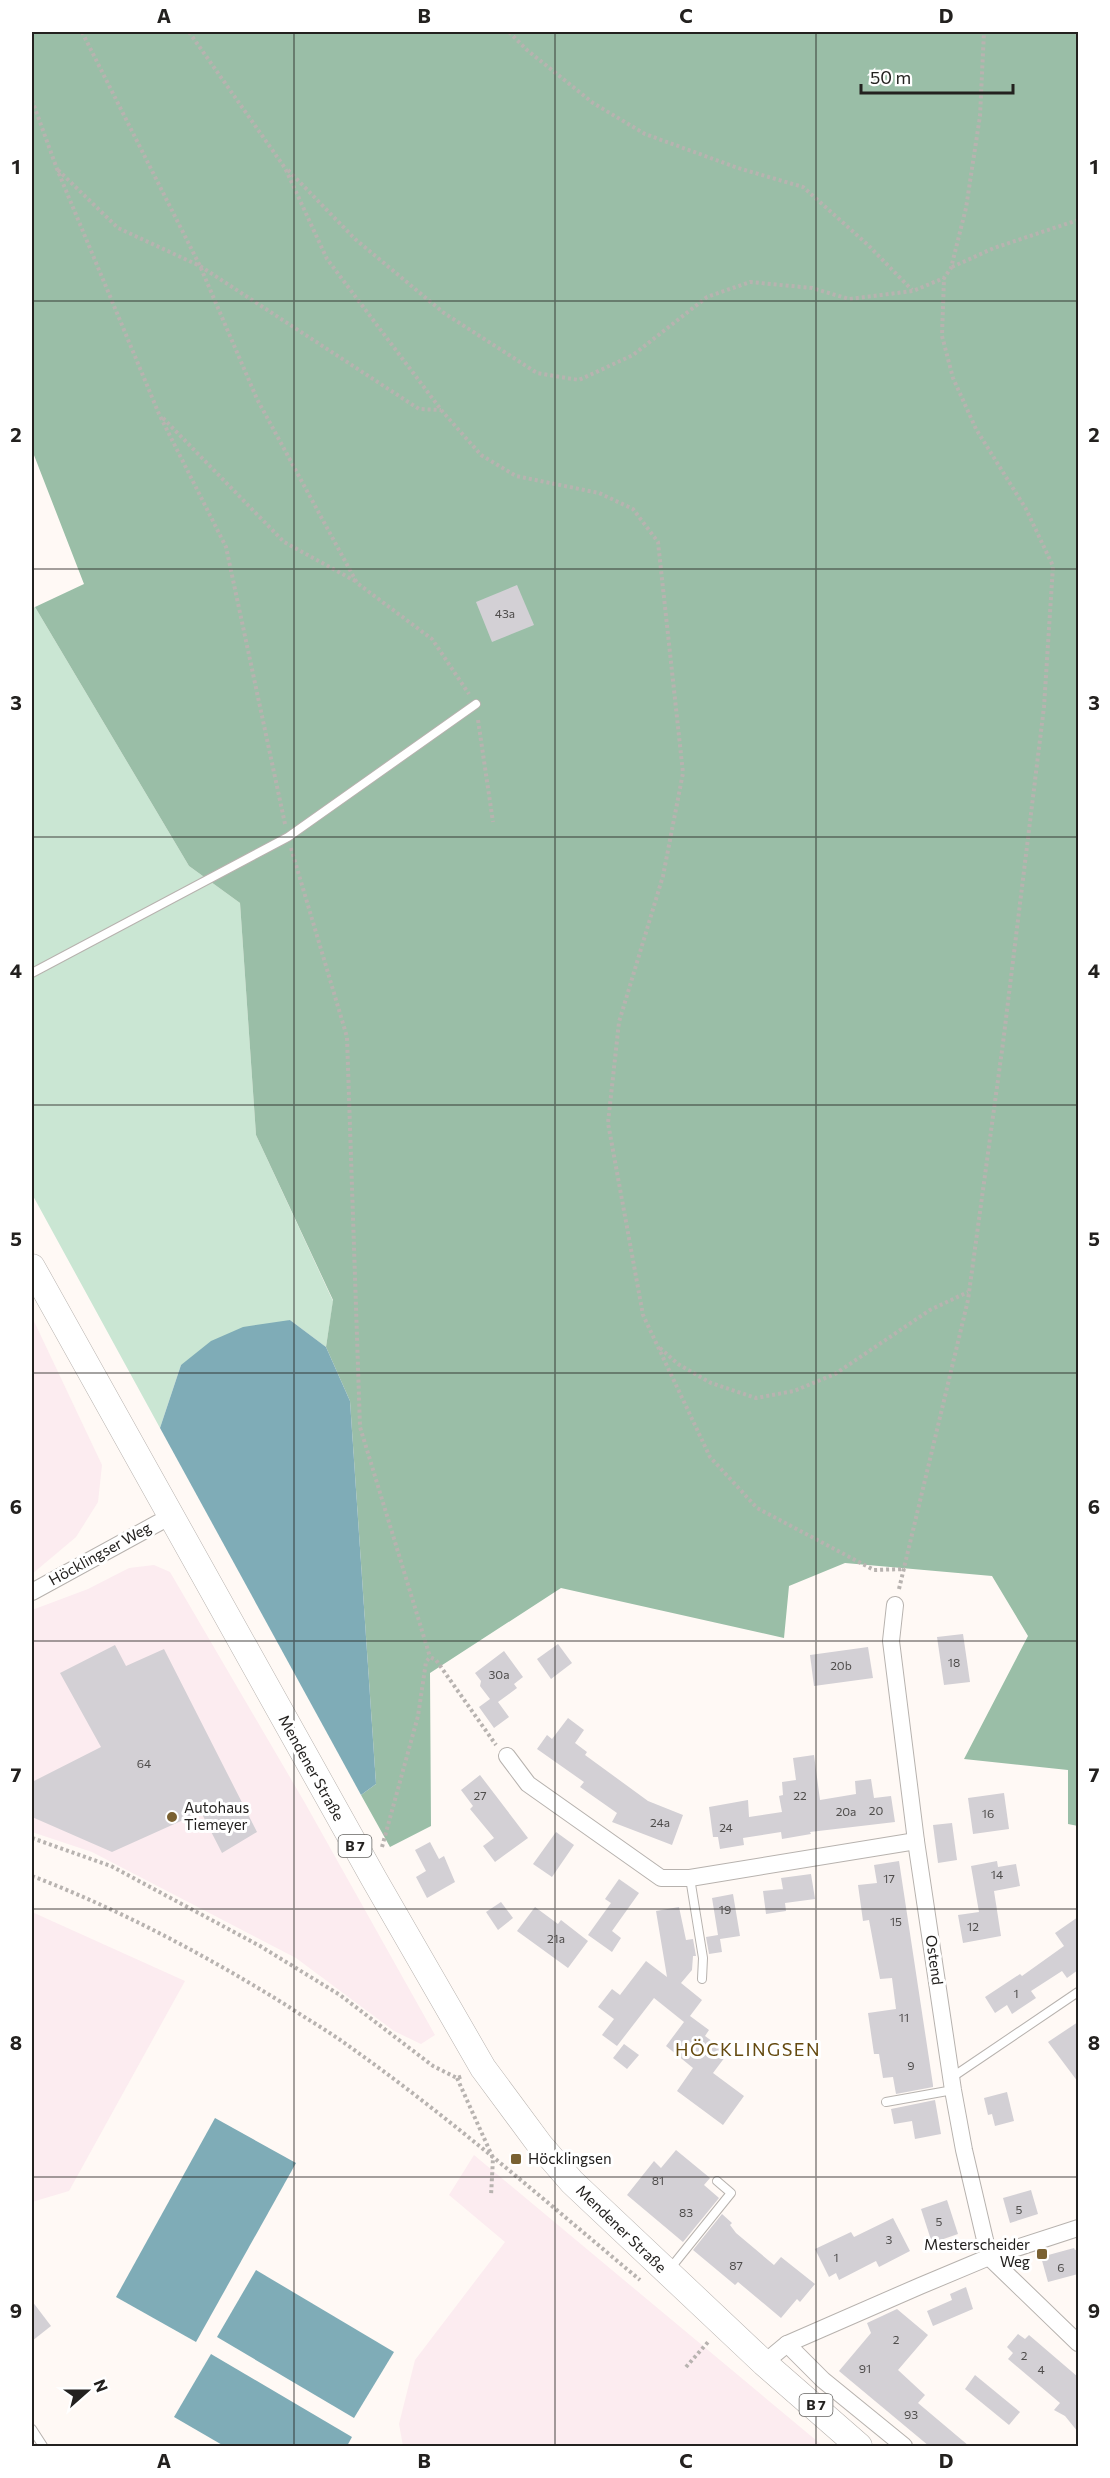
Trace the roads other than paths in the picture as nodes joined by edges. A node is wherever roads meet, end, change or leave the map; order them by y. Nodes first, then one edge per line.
1 (476, 704) road end
2 (32, 973) edge
3 (32, 1267) edge
4 (169, 1517) junction
5 (32, 1592) edge
6 (895, 1605) dead end
7 (507, 1756) road end
8 (916, 1841) junction
9 (690, 1878) junction
10 (702, 1979) dead end
11 (1078, 1992) edge
12 (952, 2084) junction
13 (886, 2102) dead end
14 (717, 2181) dead end
15 (1078, 2228) edge
16 (989, 2258) junction
17 (656, 2279) junction
18 (1078, 2343) edge
19 (787, 2344) junction
20 (764, 2362) junction
21 (32, 2429) edge
22 (43, 2446) edge
23 (859, 2446) edge
24 (869, 2446) edge
25 (904, 2446) edge

1 - 2 lane
3 - 4 main road, Mendener Straße / B 7
4 - 5 street, Höcklingser Weg
4 - 17 main road, Mendener Straße / B 7
6 - 8 street, Ostend
7 - 9 street
8 - 9 street
8 - 12 street, Ostend
9 - 10 lane
11 - 12 lane
12 - 13 lane
12 - 16 street, Ostend
14 - 17 lane
15 - 16 street
16 - 18 street
16 - 19 street
17 - 20 main road, Mendener Straße / B 7
19 - 20 street
19 - 25 street
20 - 23 main road, Mendener Straße / B 7
20 - 24 main road, Mendener Straße / B 7
21 - 22 lane

